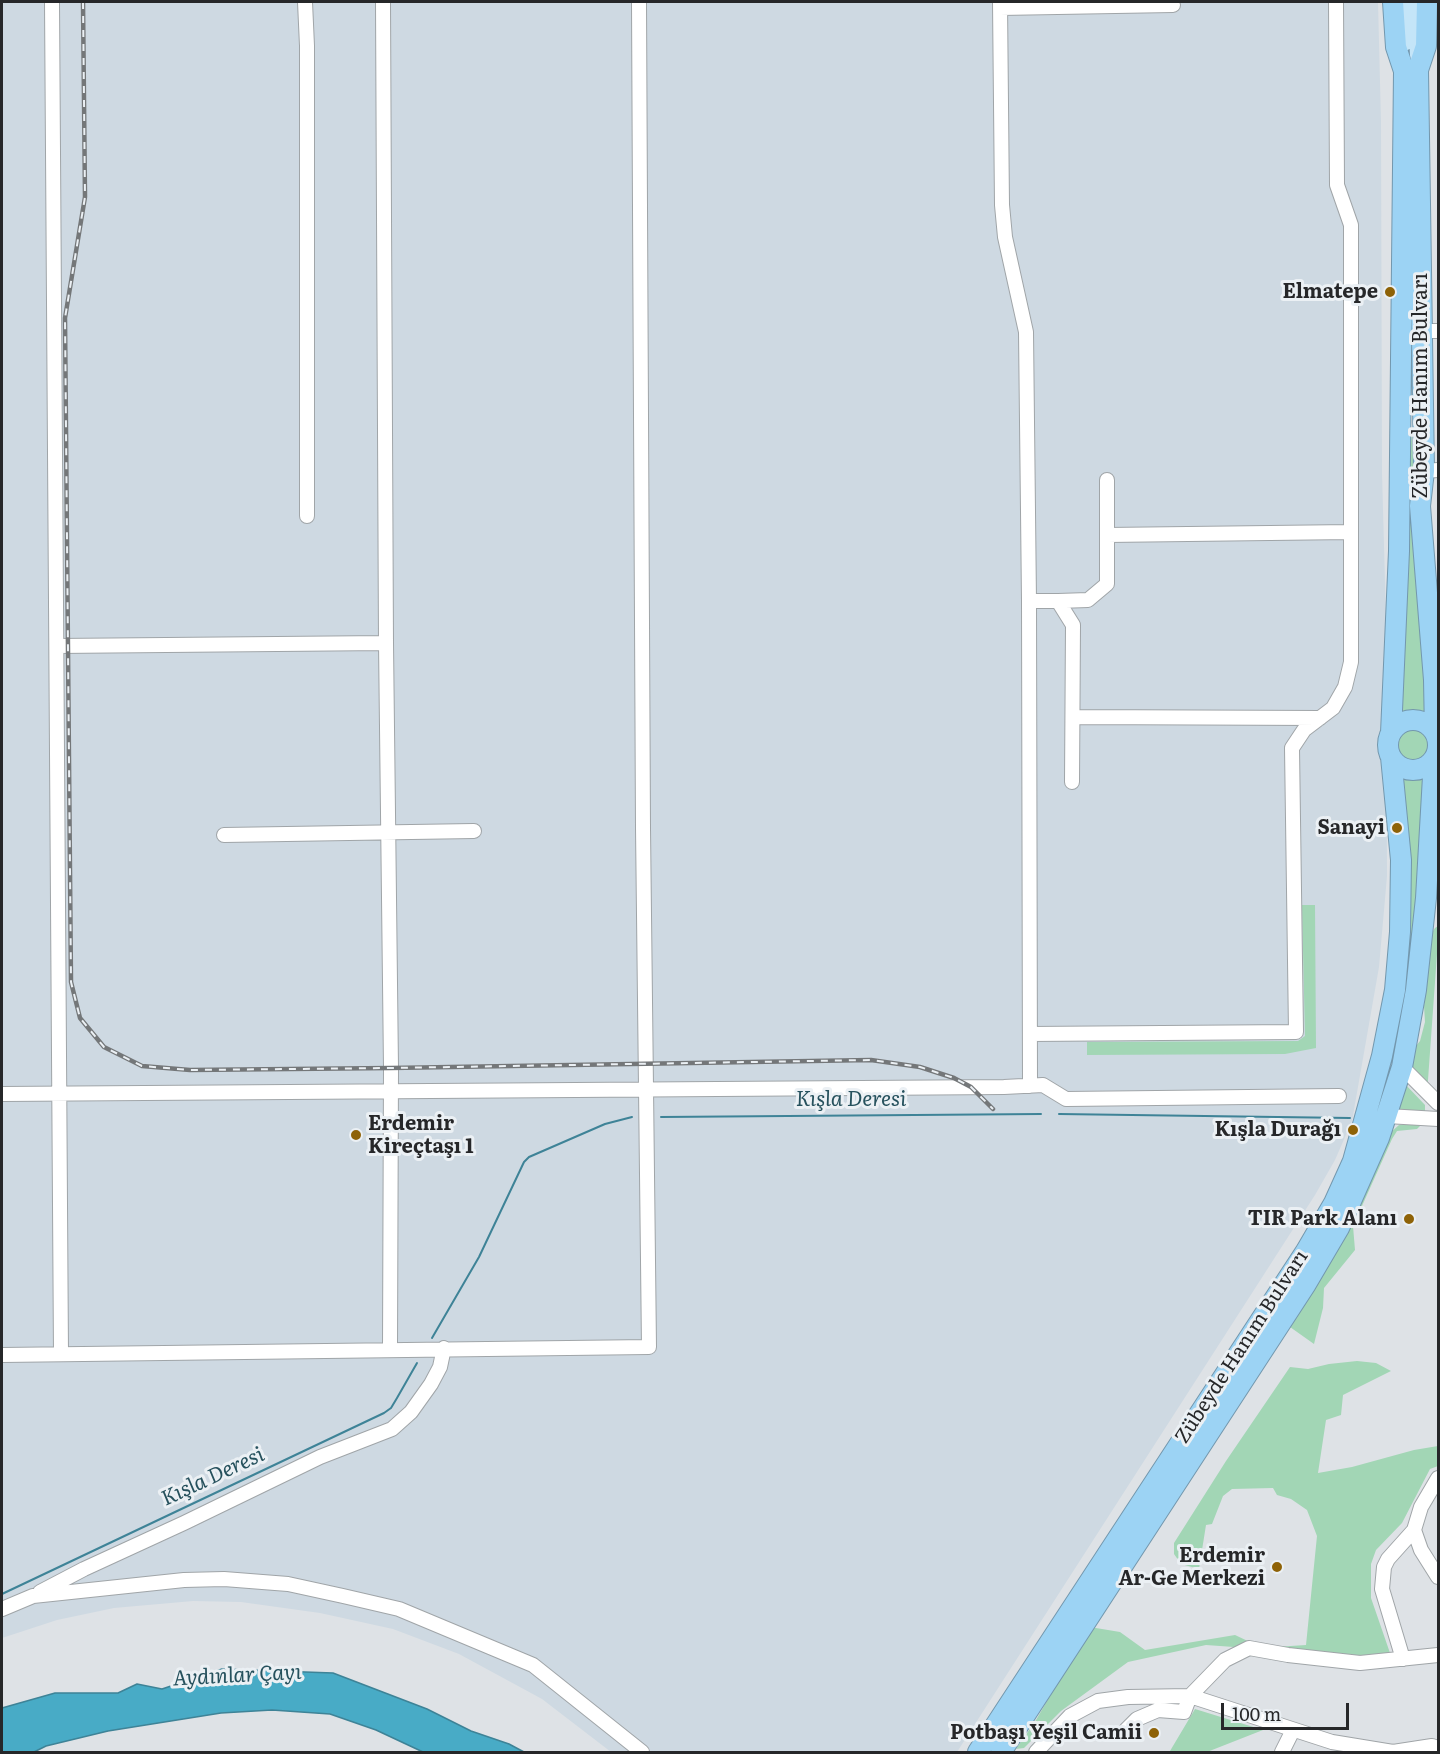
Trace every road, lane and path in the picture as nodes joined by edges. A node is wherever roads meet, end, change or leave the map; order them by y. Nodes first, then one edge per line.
1 (52, 2) edge
2 (305, 2) edge
3 (383, 2) edge
4 (639, 2) edge
5 (1336, 2) edge
6 (1410, 2) edge
7 (1000, 5) edge
8 (1173, 5) dead end
9 (1432, 44) edge
10 (1411, 70) junction
11 (1430, 331) edge
12 (1431, 471) edge
13 (1107, 480) dead end
14 (308, 516) dead end
15 (1351, 532) junction
16 (1107, 534) junction
17 (1029, 601) junction
18 (1058, 601) junction
19 (386, 643) junction
20 (57, 646) junction
21 (1074, 717) junction
22 (1320, 718) junction
23 (1391, 733) junction
24 (1435, 733) junction
25 (1391, 756) junction
26 (1434, 759) junction
27 (1072, 782) dead end
28 (474, 831) dead end
29 (388, 833) junction
30 (224, 835) dead end
31 (1030, 1034) junction
32 (1402, 1067) junction
33 (1030, 1086) junction
34 (646, 1089) junction
35 (391, 1092) junction
36 (2, 1094) edge
37 (61, 1094) junction
38 (1340, 1096) dead end
39 (1438, 1103) edge
40 (1387, 1116) junction
41 (1438, 1119) edge
42 (444, 1348) junction
43 (390, 1349) junction
44 (61, 1354) junction
45 (2, 1355) edge
46 (1438, 1478) edge
47 (1414, 1530) junction
48 (1438, 1577) edge
49 (33, 1596) junction
50 (2, 1609) edge
51 (1438, 1654) edge
52 (1403, 1659) junction
53 (1190, 1696) junction
54 (1126, 1730) dead end
55 (1293, 1730) junction
56 (1438, 1748) edge
57 (1286, 1749) edge
58 (1377, 1751) edge
59 (642, 1752) edge
60 (978, 1752) edge
61 (1001, 1752) edge
62 (1036, 1752) edge

1 - 20 street
2 - 14 street
3 - 19 street
4 - 34 street
5 - 15 street
6 - 9 highway
6 - 10 highway
7 - 8 street
7 - 17 street
9 - 10 highway
10 - 11 highway, Zübeyde Hanım Bulvarı
10 - 23 highway, Zübeyde Hanım Bulvarı
11 - 12 highway, Zübeyde Hanım Bulvarı
12 - 24 highway, Zübeyde Hanım Bulvarı
13 - 16 street
15 - 16 street
15 - 22 street
16 - 18 street
17 - 18 street
17 - 31 street
18 - 21 street
19 - 20 street
19 - 29 street
20 - 37 street
21 - 22 street
21 - 27 street
22 - 31 street
23 - 24 highway
23 - 25 highway, Zübeyde Hanım Bulvarı
24 - 26 highway, Zübeyde Hanım Bulvarı
25 - 26 highway
25 - 60 highway, Zübeyde Hanım Bulvarı
26 - 32 highway, Zübeyde Hanım Bulvarı
28 - 29 street
29 - 30 street
29 - 35 street
31 - 33 street
32 - 39 street
32 - 40 highway, Zübeyde Hanım Bulvarı
33 - 34 street
33 - 38 street
34 - 35 street
34 - 42 street
35 - 37 street
35 - 43 street
36 - 37 street
37 - 44 street
40 - 41 street
40 - 61 highway, Zübeyde Hanım Bulvarı
42 - 43 street
42 - 49 street
43 - 44 street
44 - 45 street
46 - 47 street
47 - 48 street
47 - 52 street
49 - 50 street
49 - 59 street
51 - 52 street
52 - 53 street
53 - 54 street
53 - 55 street
53 - 62 street
55 - 57 street
55 - 58 street
56 - 58 street

